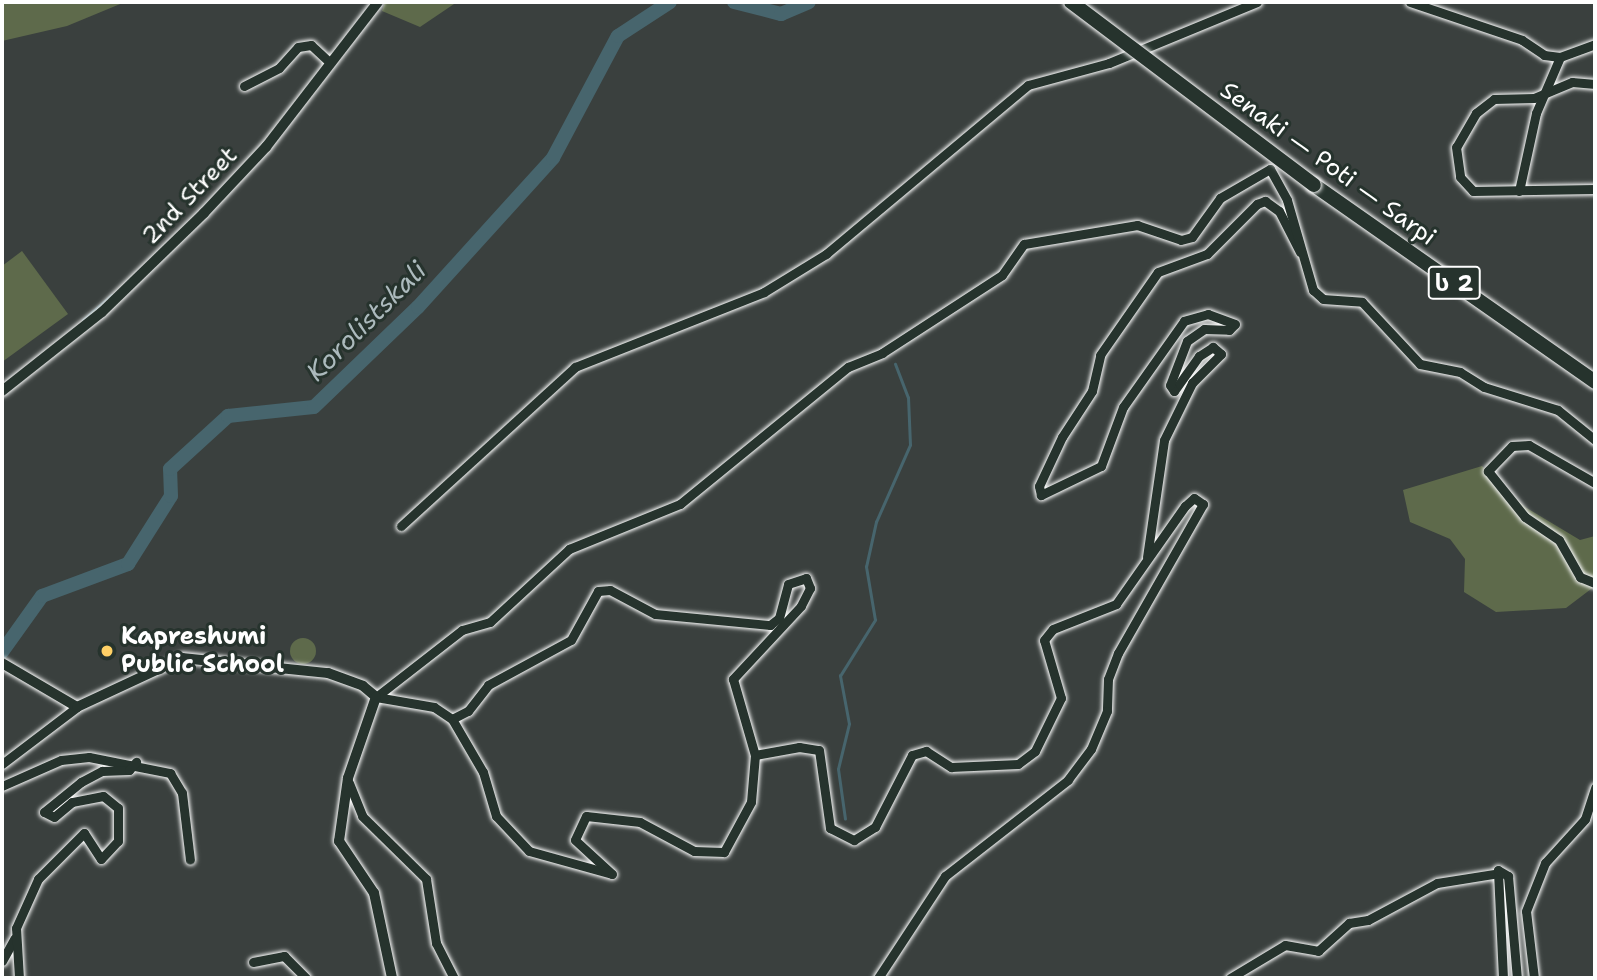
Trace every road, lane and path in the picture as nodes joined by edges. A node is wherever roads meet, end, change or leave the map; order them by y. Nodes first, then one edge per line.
1 (378, 2) edge
2 (1071, 2) edge
3 (1257, 2) edge
4 (1410, 2) edge
5 (1595, 44) edge
6 (1560, 57) junction
7 (330, 62) junction
8 (1595, 84) edge
9 (244, 86) dead end
10 (1547, 93) junction
11 (1595, 189) edge
12 (1519, 191) junction
13 (1303, 256) junction
14 (1595, 382) edge
15 (2, 391) edge
16 (1595, 440) edge
17 (1595, 482) edge
18 (401, 526) dead end
19 (1147, 557) junction
20 (1595, 583) edge
21 (2, 663) edge
22 (376, 697) junction
23 (77, 707) junction
24 (452, 719) junction
25 (755, 755) junction
26 (136, 762) junction
27 (2, 764) edge
28 (348, 778) junction
29 (2, 786) edge
30 (1595, 788) edge
31 (190, 860) dead end
32 (1494, 874) junction
33 (15, 939) junction
34 (2, 961) edge
35 (253, 962) dead end
36 (19, 978) edge
37 (306, 978) edge
38 (392, 978) edge
39 (454, 978) edge
40 (878, 978) edge
41 (1230, 978) edge
42 (1503, 978) edge
43 (1517, 978) edge
44 (1534, 978) edge

1 - 7 street, 2nd Street
2 - 14 highway, Senaki — Poti — Sarpi / ს 2, bridge
3 - 18 street
4 - 6 street
5 - 6 street
6 - 10 street
7 - 9 street
7 - 15 street, 2nd Street
8 - 10 street
10 - 12 street
10 - 12 street
11 - 12 street
13 - 16 street
13 - 19 street
13 - 22 street
17 - 20 street
19 - 25 street
19 - 40 street
21 - 23 street
22 - 23 street
22 - 24 street
22 - 28 street
23 - 27 street
24 - 25 street
24 - 25 street
26 - 29 street
26 - 31 street
26 - 33 street
28 - 38 street
28 - 39 street
30 - 44 street
32 - 41 street
32 - 42 street
32 - 43 street
33 - 34 street
33 - 36 street
35 - 37 street

